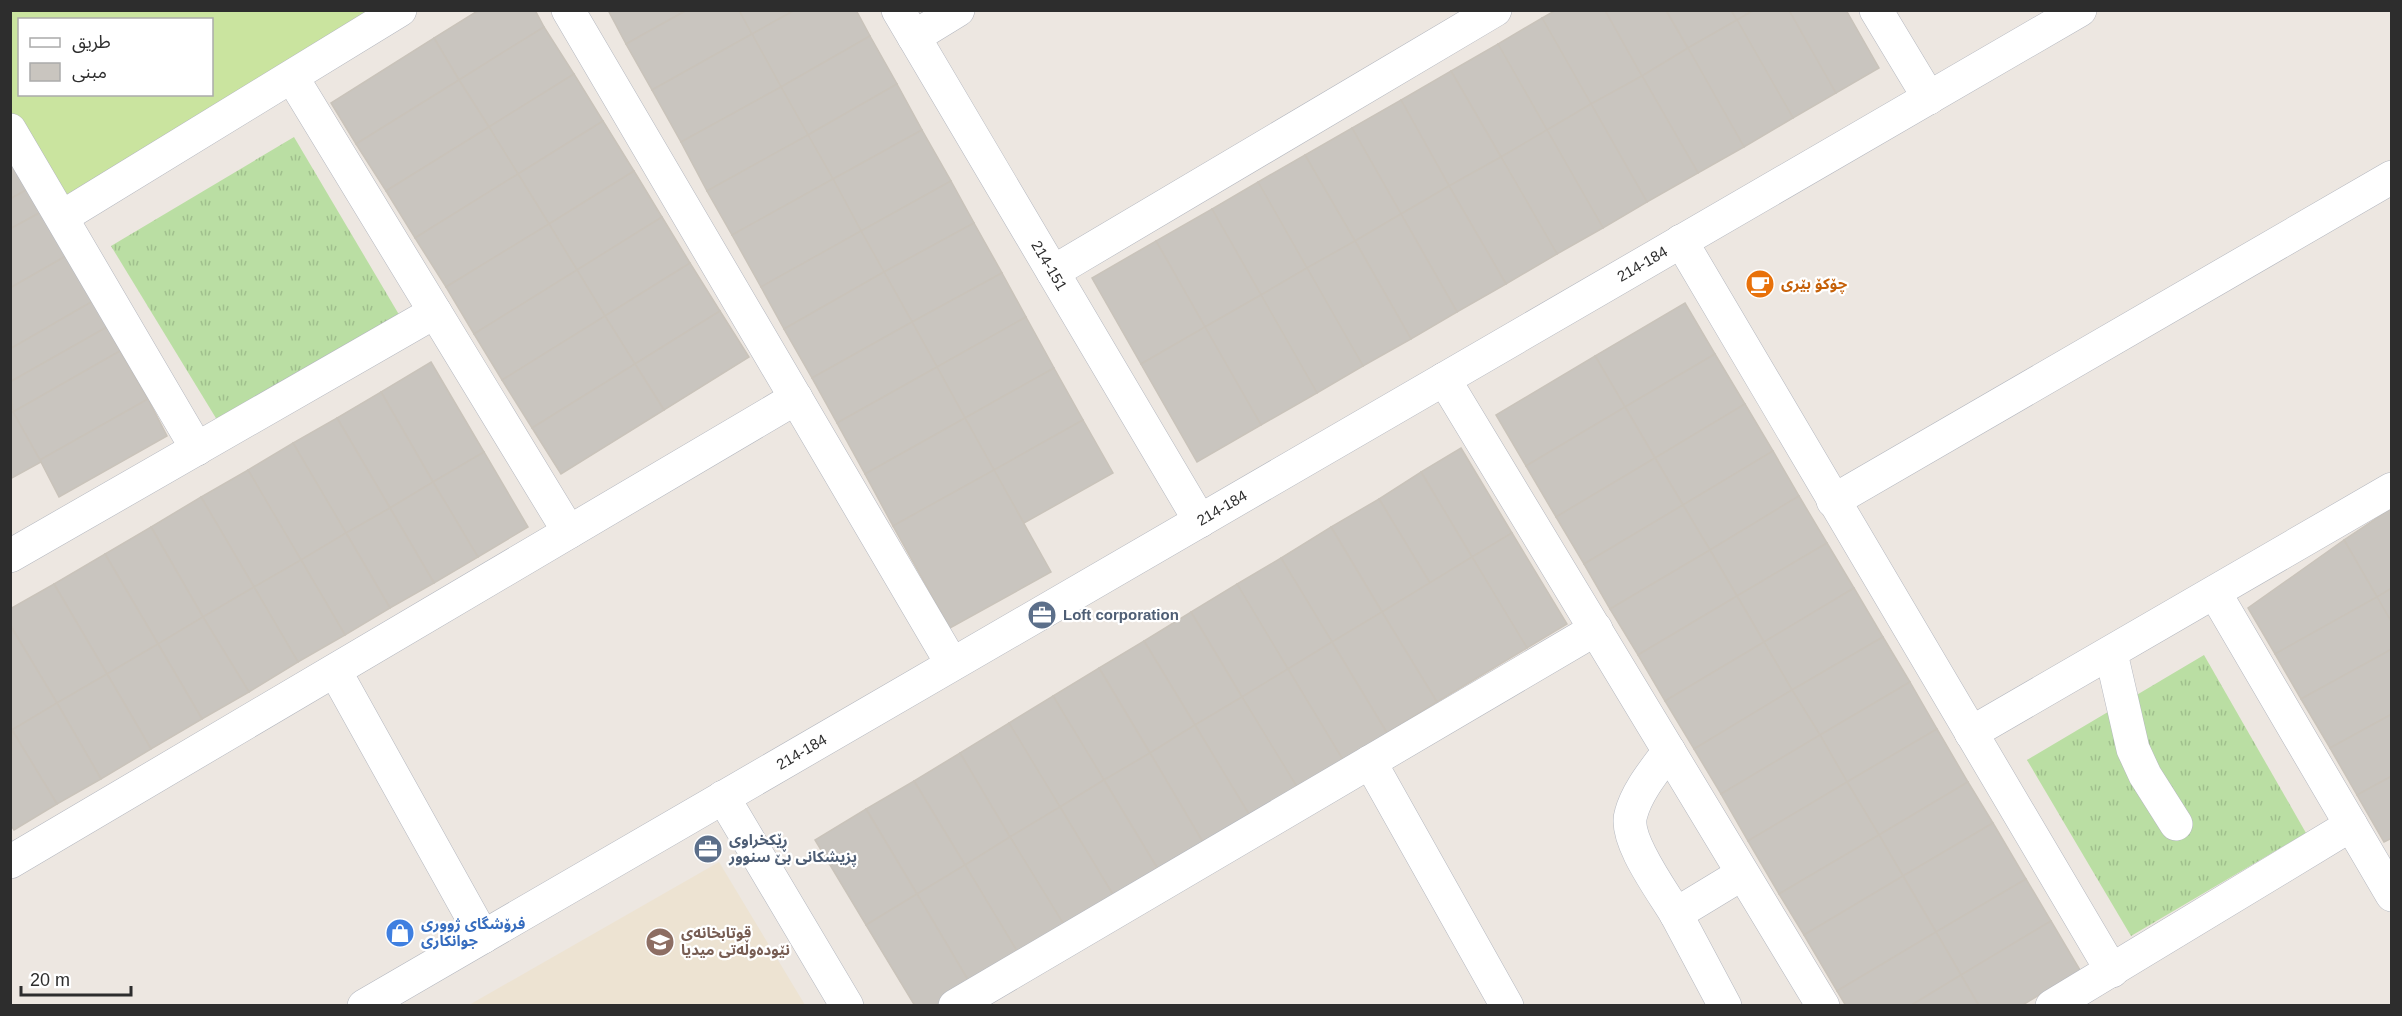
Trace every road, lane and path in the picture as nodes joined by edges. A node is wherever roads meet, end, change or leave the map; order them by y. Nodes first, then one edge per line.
1 (568, 10) edge
2 (958, 10) edge
3 (1495, 10) edge
4 (1876, 10) edge
5 (2080, 10) edge
6 (385, 14) edge
7 (906, 24) edge
8 (292, 77) junction
9 (1929, 98) junction
10 (10, 130) edge
11 (2391, 177) edge
12 (62, 217) junction
13 (1681, 241) junction
14 (1053, 273) junction
15 (435, 312) junction
16 (1444, 379) junction
17 (796, 398) junction
18 (197, 449) junction
19 (2391, 489) edge
20 (1833, 501) junction
21 (1200, 521) junction
22 (569, 532) junction
23 (10, 556) edge
24 (2215, 593) junction
25 (1596, 629) junction
26 (2111, 653) junction
27 (952, 664) junction
28 (335, 671) junction
29 (1971, 733) junction
30 (1669, 751) junction
31 (1370, 762) junction
32 (723, 797) junction
33 (2176, 824) dead end
34 (2350, 825) junction
35 (10, 862) edge
36 (1742, 874) junction
37 (2391, 896) edge
38 (1676, 914) junction
39 (483, 937) junction
40 (2112, 971) junction
41 (1500, 1003) edge
42 (364, 1005) edge
43 (847, 1005) edge
44 (955, 1005) edge
45 (1725, 1005) edge
46 (1823, 1005) edge
47 (2052, 1005) edge

1 - 17 street
2 - 7 street
3 - 14 street
4 - 9 street
5 - 9 street, 214-184
6 - 8 street
7 - 14 street, 214-151
8 - 12 street
8 - 15 street
9 - 13 street, 214-184
10 - 12 street
11 - 20 street
12 - 18 street
13 - 16 street, 214-184
13 - 20 street
14 - 21 street, 214-151
15 - 18 street
15 - 22 street
16 - 21 street, 214-184
16 - 25 street
17 - 22 street
17 - 27 street
18 - 23 street
19 - 24 street
20 - 29 street
21 - 27 street, 214-184
22 - 28 street
24 - 26 street
24 - 34 street
25 - 30 street
25 - 31 street
26 - 29 street
26 - 33 street
27 - 32 street, 214-184
28 - 35 street
28 - 39 street
29 - 40 street
30 - 36 street
30 - 38 street
31 - 41 street
31 - 44 street
32 - 39 street, 214-184
32 - 43 street
34 - 37 street
34 - 40 street
36 - 38 street
36 - 46 street
38 - 45 street
39 - 42 street, 214-184
40 - 47 street

